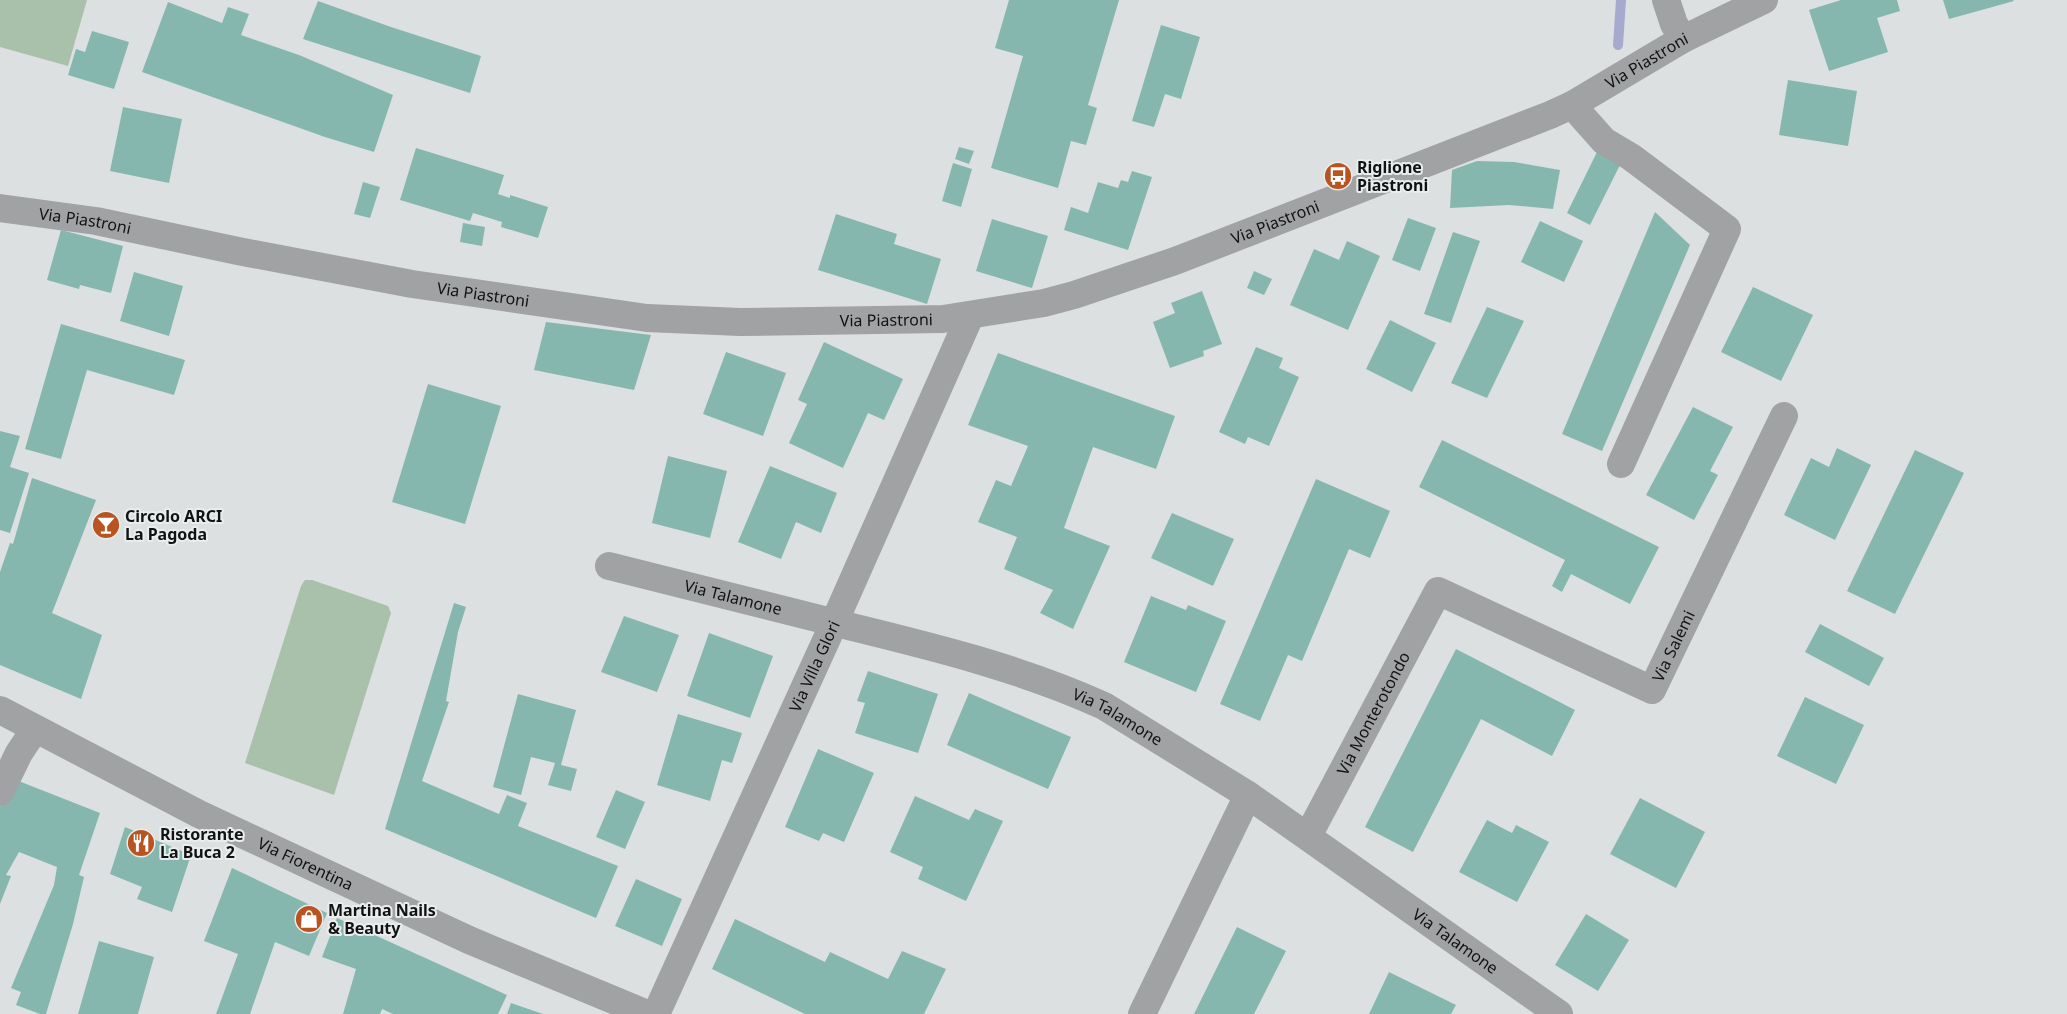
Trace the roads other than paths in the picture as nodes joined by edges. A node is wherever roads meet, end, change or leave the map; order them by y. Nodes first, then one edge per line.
1 (1666, 0) edge
2 (1764, 0) edge
3 (1683, 40) junction
4 (1572, 105) junction
5 (0, 208) edge
6 (970, 316) junction
7 (1784, 416) dead end
8 (1621, 464) dead end
9 (609, 566) dead end
10 (1438, 591) joint
11 (834, 623) junction
12 (0, 710) edge
13 (35, 728) junction
14 (0, 792) edge
15 (1248, 795) junction
16 (1308, 836) junction
17 (647, 1014) edge
18 (656, 1014) edge
19 (1142, 1014) edge
20 (1559, 1014) edge

1 - 3 street, Via Piastroni
2 - 3 street
3 - 4 street, Via Piastroni
4 - 6 street, Via Piastroni
4 - 8 street
5 - 6 street, Via Piastroni
6 - 11 street, Via Villa Glori
7 - 10 street, Via Salemi
9 - 11 street, Via Talamone
10 - 16 street, Via Monterotondo
11 - 15 street, Via Talamone
11 - 18 street, Via Villa Glori
12 - 13 street, Via Fiorentina
13 - 14 street
13 - 17 street, Via Fiorentina
15 - 16 street, Via Talamone
15 - 19 street
16 - 20 street, Via Talamone

